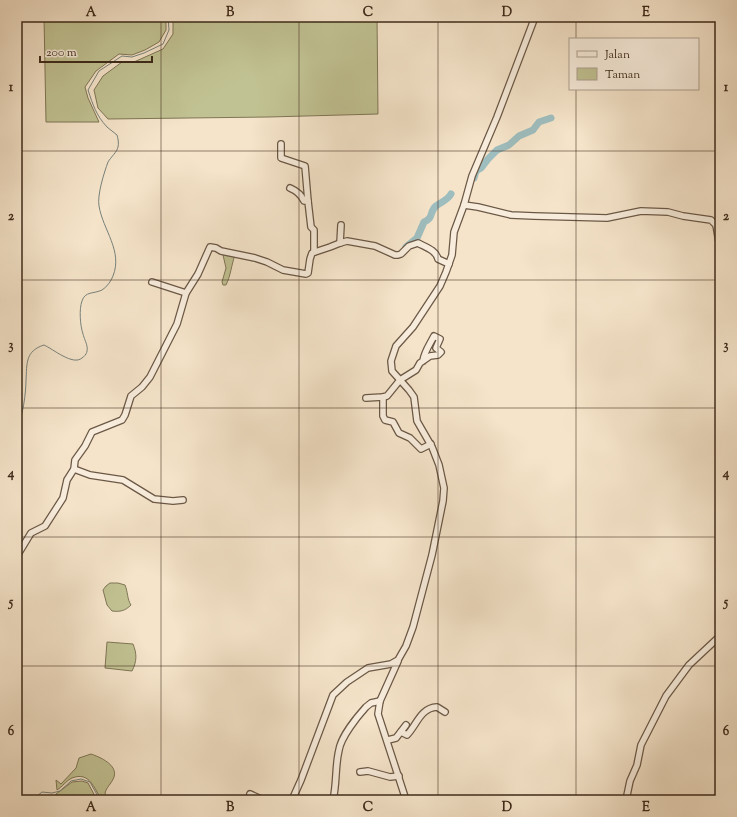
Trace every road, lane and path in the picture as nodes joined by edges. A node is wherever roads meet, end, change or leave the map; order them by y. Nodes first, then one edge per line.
1 (535, 17) edge
2 (281, 144) dead end
3 (290, 188) dead end
4 (308, 201) junction
5 (464, 205) junction
6 (341, 225) dead end
7 (718, 227) edge
8 (340, 242) junction
9 (720, 248) edge
10 (314, 252) junction
11 (449, 264) junction
12 (152, 282) dead end
13 (186, 293) junction
14 (423, 361) junction
15 (400, 380) junction
16 (383, 397) junction
17 (366, 398) dead end
18 (431, 444) junction
19 (74, 469) junction
20 (183, 500) dead end
21 (17, 556) edge
22 (720, 636) edge
23 (398, 660) junction
24 (380, 701) junction
25 (445, 712) dead end
26 (406, 725) dead end
27 (401, 732) junction
28 (388, 740) junction
29 (360, 772) dead end
30 (399, 776) junction
31 (250, 794) dead end
32 (263, 800) edge
33 (292, 800) edge
34 (334, 800) edge
35 (406, 800) edge
36 (626, 800) edge

1 - 5 street
2 - 4 street
3 - 4 street
4 - 10 street
5 - 7 street
5 - 11 street
6 - 8 street
7 - 9 street
8 - 10 street
8 - 11 street
10 - 13 street
11 - 15 street
12 - 13 street
13 - 19 street
14 - 14 street
14 - 15 street
15 - 16 street
15 - 18 street
16 - 17 street
16 - 18 street
18 - 23 street
19 - 20 street
19 - 21 street
22 - 36 street
23 - 24 street
23 - 33 street
24 - 28 street
24 - 34 street
25 - 27 street
26 - 27 street
27 - 28 street
28 - 30 street
29 - 30 street
30 - 35 street
31 - 32 street

